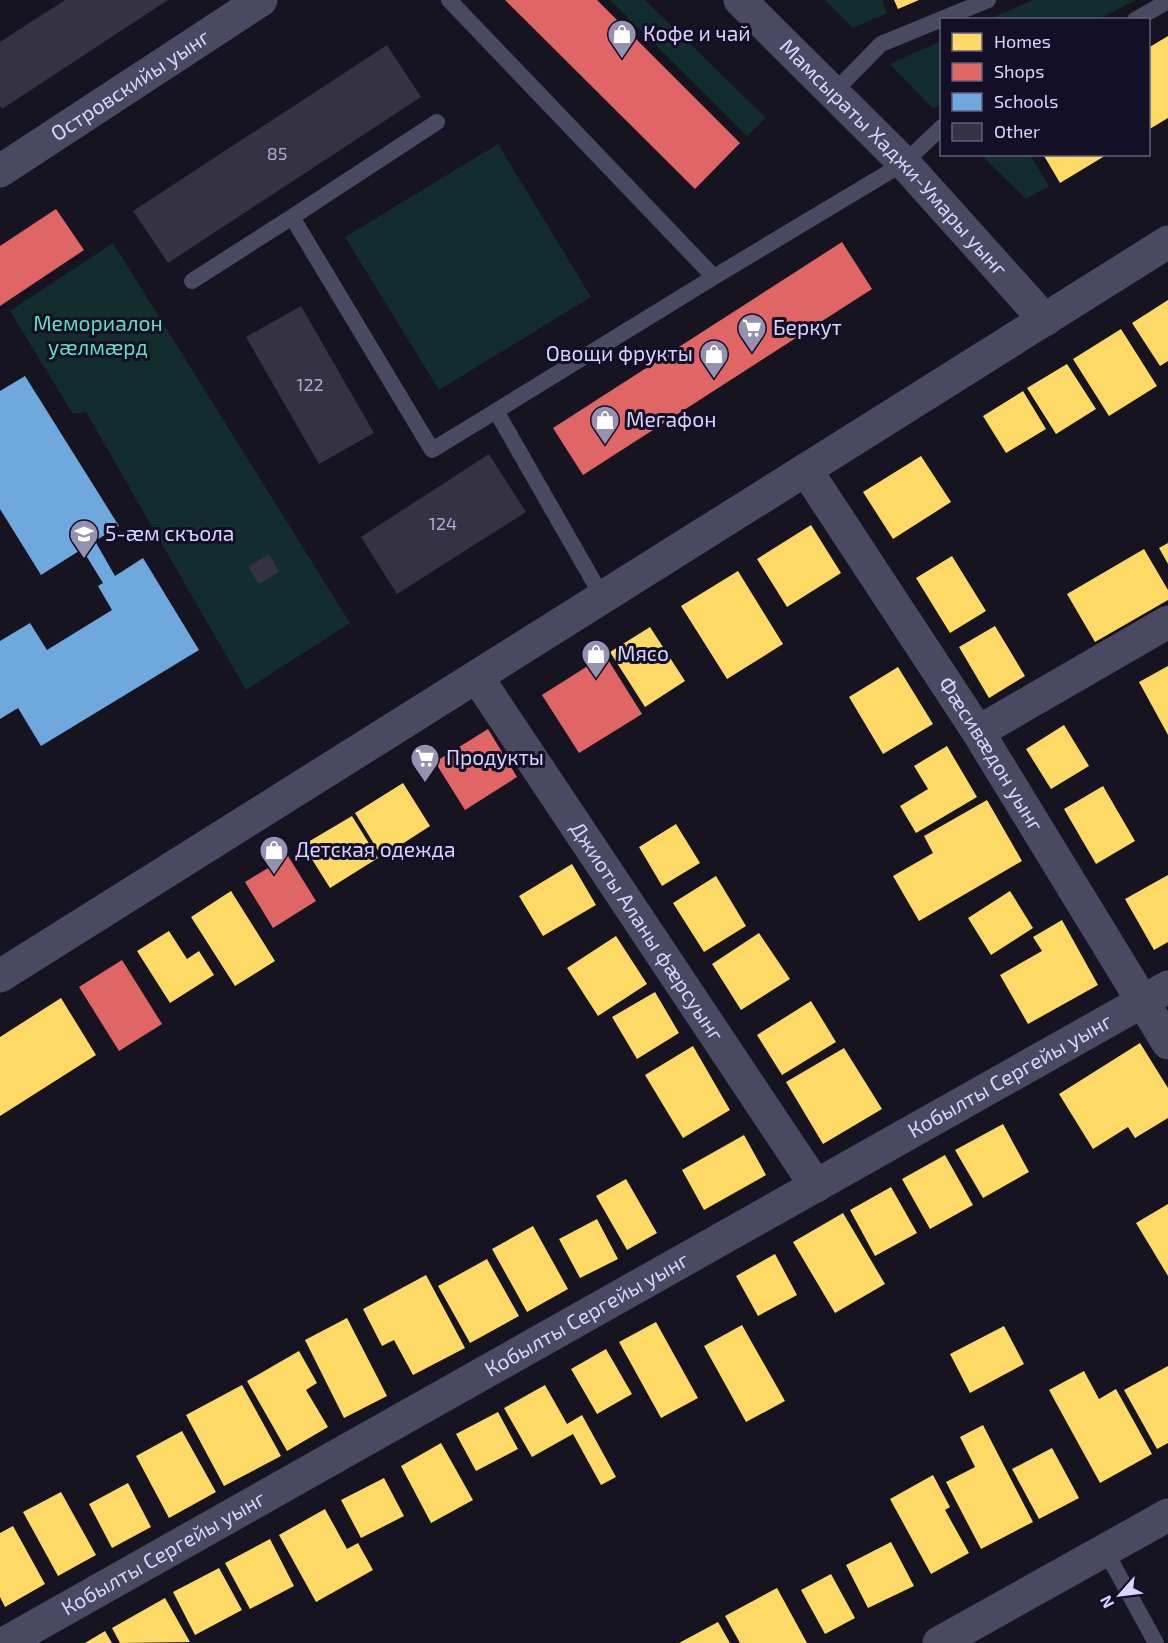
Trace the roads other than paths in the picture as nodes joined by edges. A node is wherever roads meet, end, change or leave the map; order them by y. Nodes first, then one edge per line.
1 (261, 0) edge
2 (449, 0) edge
3 (740, 0) edge
4 (988, 0) edge
5 (1168, 1) edge
6 (944, 18) edge
7 (1138, 18) edge
8 (940, 20) edge
9 (833, 93) junction
10 (437, 122) dead end
11 (940, 130) edge
12 (904, 163) junction
13 (1, 169) edge
14 (291, 217) junction
15 (1168, 242) edge
16 (714, 277) junction
17 (192, 281) dead end
18 (1045, 320) junction
19 (496, 411) junction
20 (806, 470) junction
21 (603, 597) junction
22 (1168, 622) edge
23 (477, 677) junction
24 (978, 732) junction
25 (0, 976) edge
26 (1155, 994) edge
27 (1168, 1043) edge
28 (816, 1186) junction
29 (1168, 1515) edge
30 (1105, 1550) junction
31 (5, 1643) edge
32 (939, 1643) edge
33 (1156, 1643) edge

1 - 13 street, Островскийы уынг
2 - 16 lane
3 - 9 street, Мамсыраты Хаджи-Умары уынг
4 - 6 lane
5 - 7 lane
8 - 9 lane
9 - 12 street, Мамсыраты Хаджи-Умары уынг
10 - 14 lane
11 - 12 lane
12 - 16 lane
12 - 18 street, Мамсыраты Хаджи-Умары уынг
14 - 17 lane
14 - 19 lane
15 - 18 street
16 - 19 lane
18 - 20 street
19 - 21 lane
20 - 21 street
20 - 24 street, Фæсивæдон уынг
21 - 23 street
22 - 24 street
23 - 25 street
23 - 28 street, Джиоты Аланы фæрсуынг
24 - 26 street, Фæсивæдон уынг
26 - 27 street, Фæсивæдон уынг
26 - 28 street, Кобылты Сергейы уынг
28 - 31 street, Кобылты Сергейы уынг
29 - 30 street
30 - 32 street
30 - 33 lane

